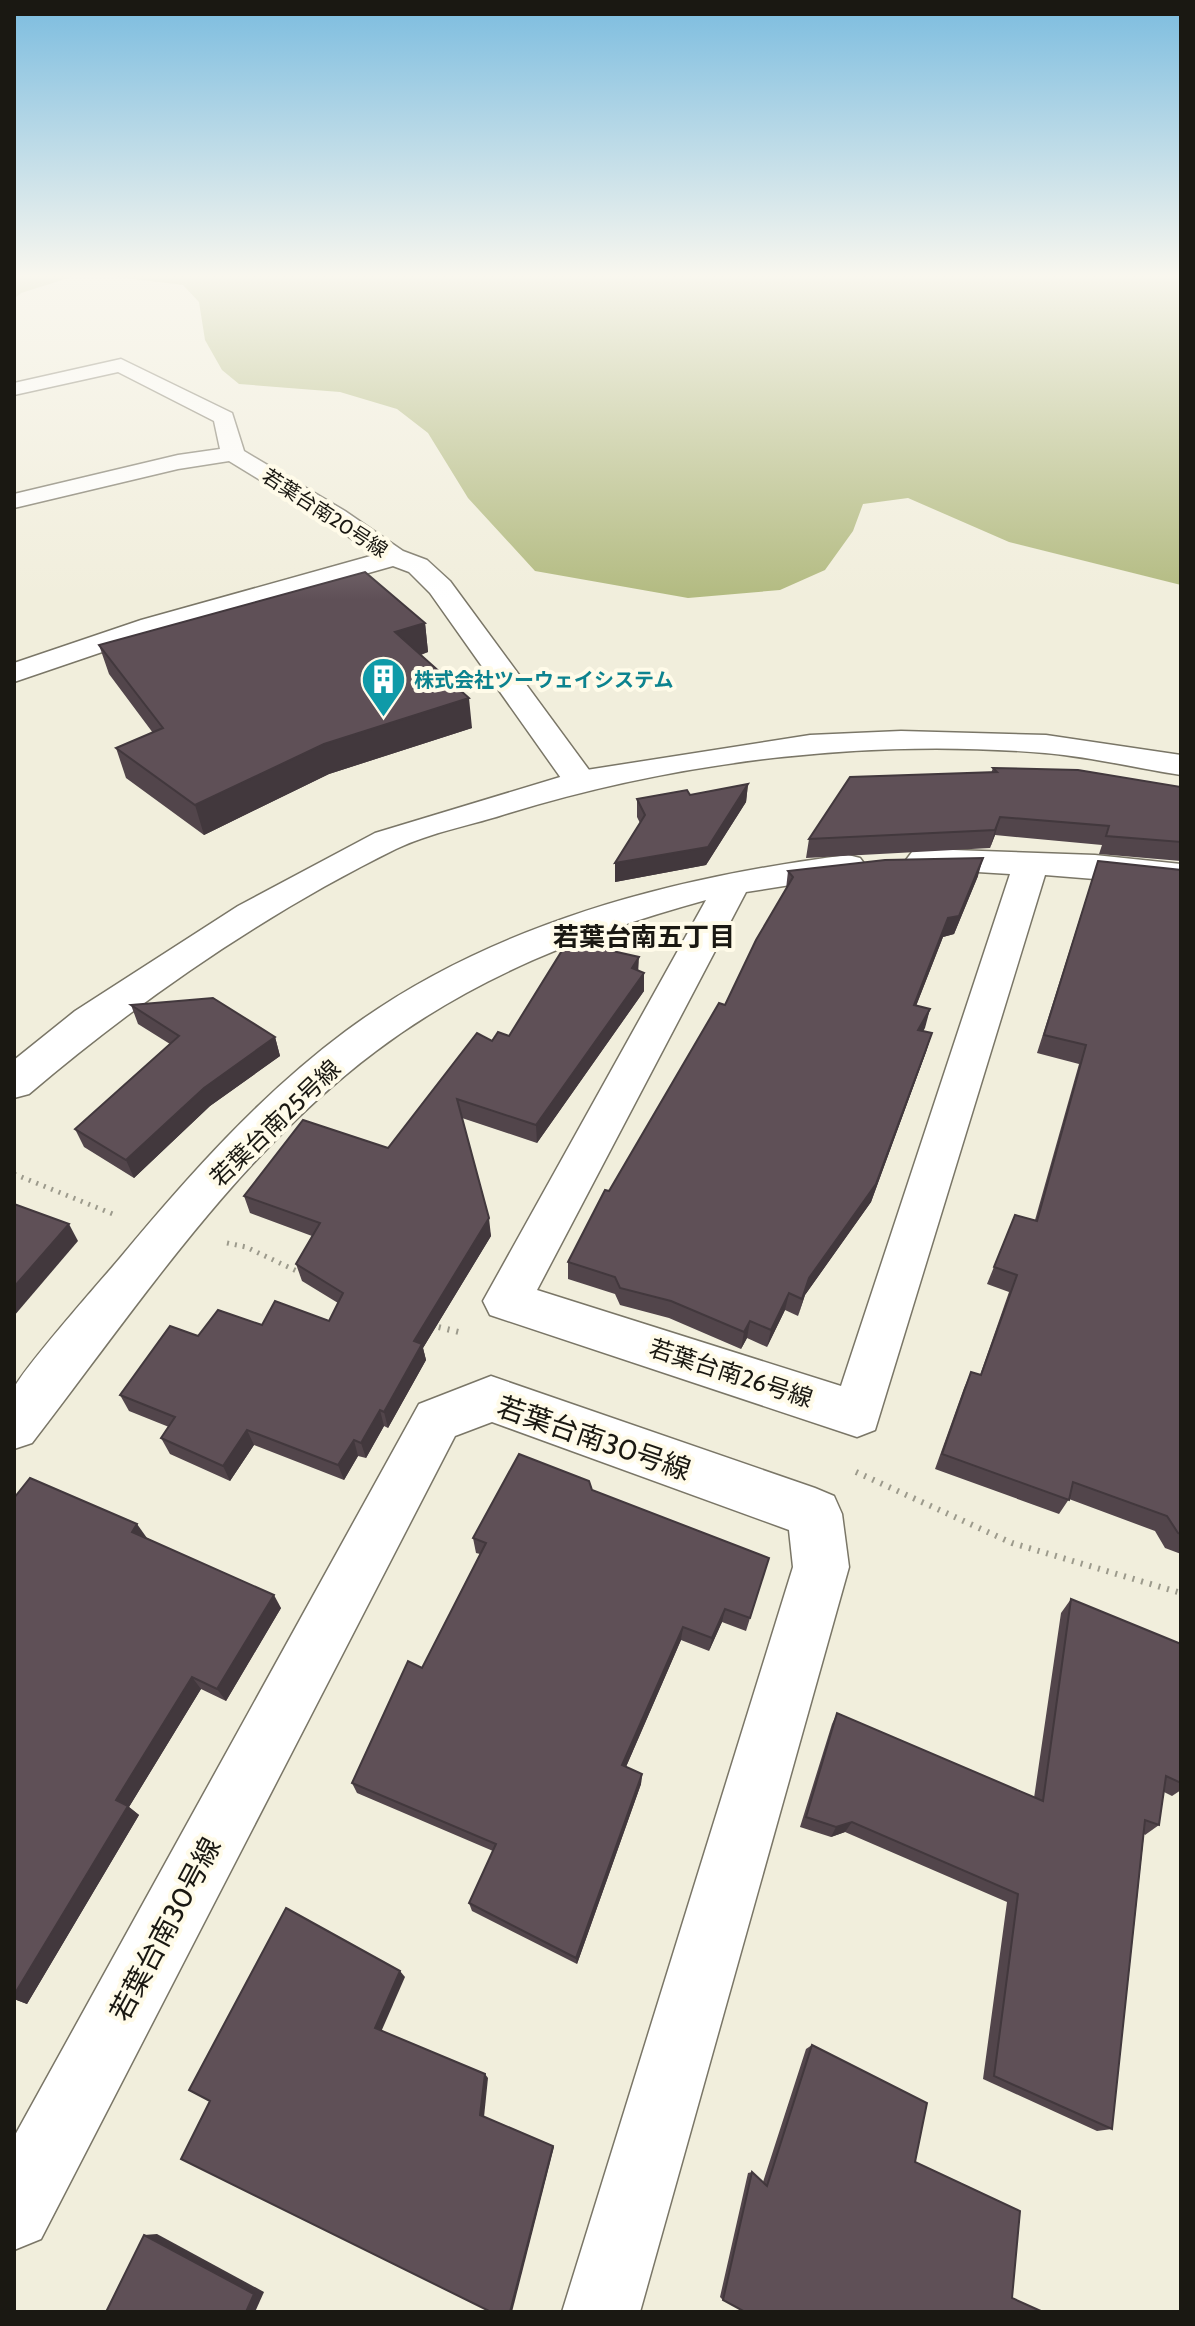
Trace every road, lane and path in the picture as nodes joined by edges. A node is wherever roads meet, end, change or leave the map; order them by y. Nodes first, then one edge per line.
1 (43, 383) edge
2 (155, 383) edge
3 (14, 389) edge
4 (233, 454) junction
5 (25, 491) edge
6 (394, 557) junction
7 (14, 673) edge
8 (1181, 765) edge
9 (580, 781) junction
10 (1031, 863) junction
11 (1181, 875) edge
12 (733, 883) junction
13 (14, 1083) edge
14 (14, 1174) edge
15 (126, 1219) dead end
16 (14, 1426) edge
17 (14, 2212) edge
18 (601, 2312) edge

1 - 3 street
2 - 4 street
4 - 5 street
4 - 6 street, 若葉台南20号線
6 - 7 street, 若葉台南20号線
6 - 9 street
8 - 9 street
9 - 13 street
10 - 11 street, 若葉台南25号線
10 - 12 street, 若葉台南25号線
10 - 12 street, 若葉台南26号線
12 - 16 street, 若葉台南25号線
14 - 15 path
17 - 18 street, 若葉台南30号線

